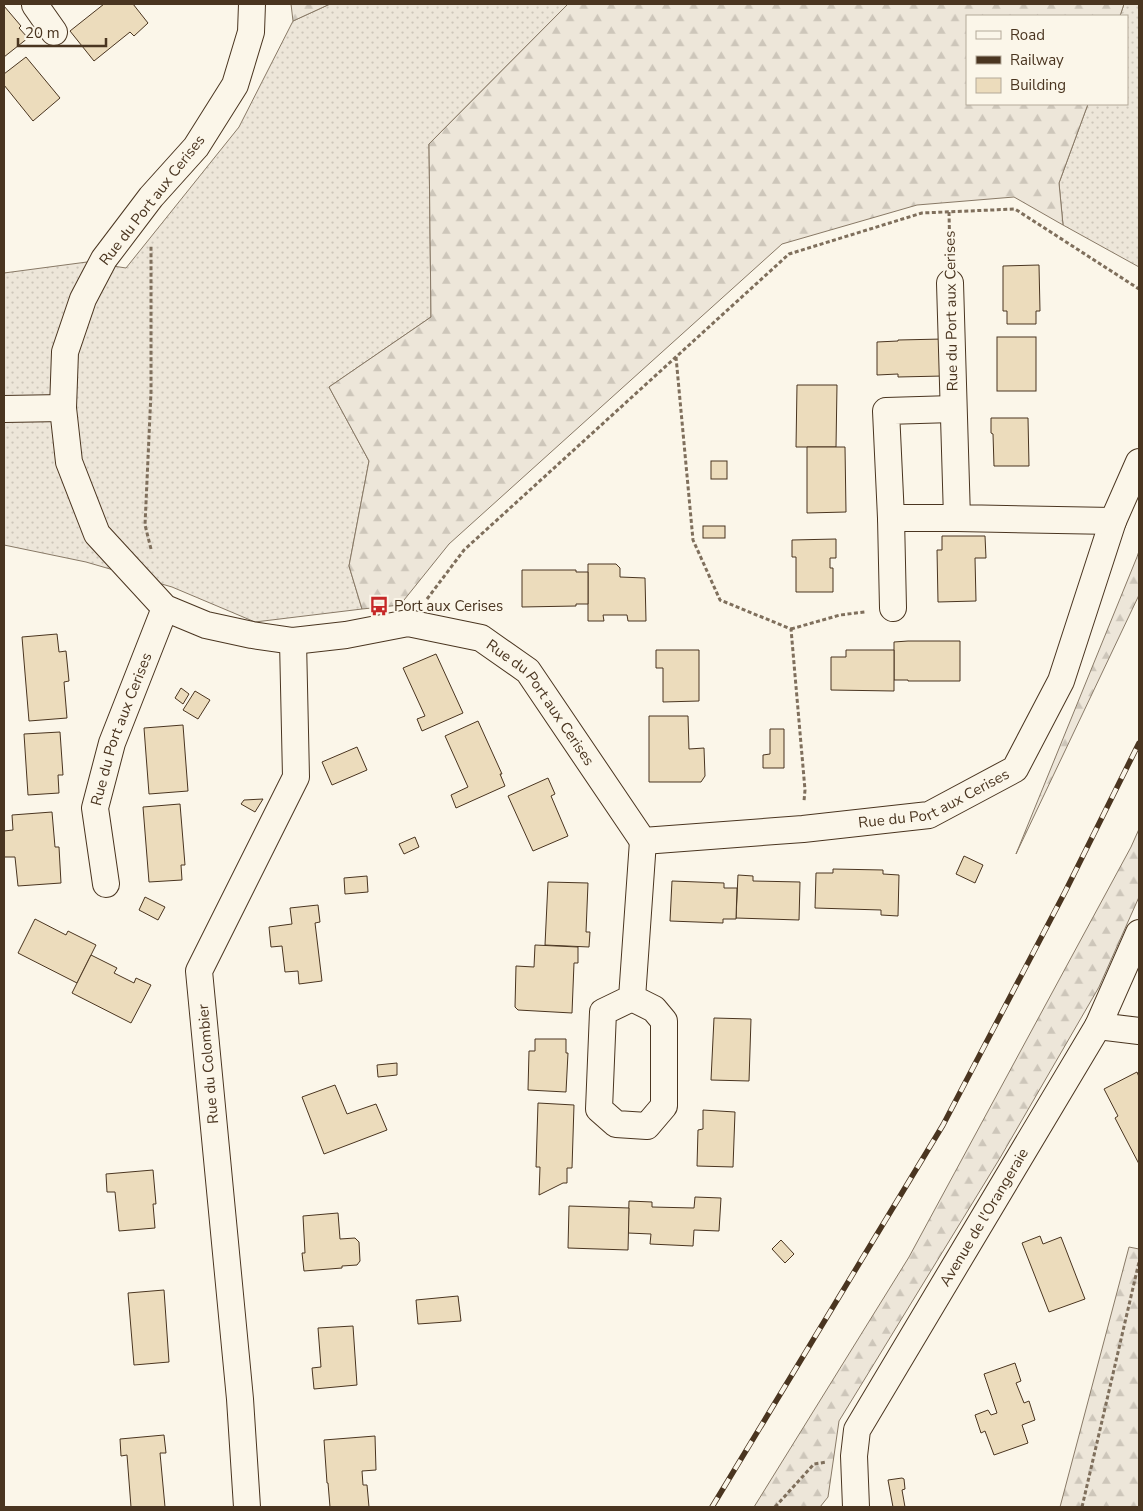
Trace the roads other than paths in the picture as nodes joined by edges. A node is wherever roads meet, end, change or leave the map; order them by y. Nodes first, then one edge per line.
1 (36, 4) edge
2 (252, 4) edge
3 (54, 32) dead end
4 (950, 283) road end
5 (62, 408) junction
6 (4, 409) edge
7 (953, 409) junction
8 (1139, 462) edge
9 (890, 518) junction
10 (956, 518) junction
11 (1113, 521) junction
12 (165, 608) junction
13 (893, 608) road end
14 (293, 641) junction
15 (643, 841) junction
16 (106, 884) dead end
17 (1139, 933) edge
18 (632, 998) junction
19 (1098, 1026) junction
20 (1139, 1031) edge
21 (247, 1507) edge
22 (856, 1507) edge

1 - 3 street
2 - 5 street, Rue du Port aux Cerises
4 - 7 street, Rue du Port aux Cerises
5 - 6 street
5 - 12 street, Rue du Port aux Cerises
7 - 9 street, Rue du Port aux Cerises
7 - 10 street, Rue du Port aux Cerises
8 - 11 street, Rue du Port aux Cerises
9 - 10 street
9 - 13 street, Rue du Port aux Cerises
10 - 11 street
11 - 15 street, Rue du Port aux Cerises
12 - 14 street, Rue du Port aux Cerises
12 - 16 street, Rue du Port aux Cerises
14 - 15 street, Rue du Port aux Cerises
14 - 21 street, Rue du Colombier
15 - 18 street
17 - 19 street, Avenue de l'Orangeraie
18 - 18 street
19 - 20 street
19 - 22 street, Avenue de l'Orangeraie

